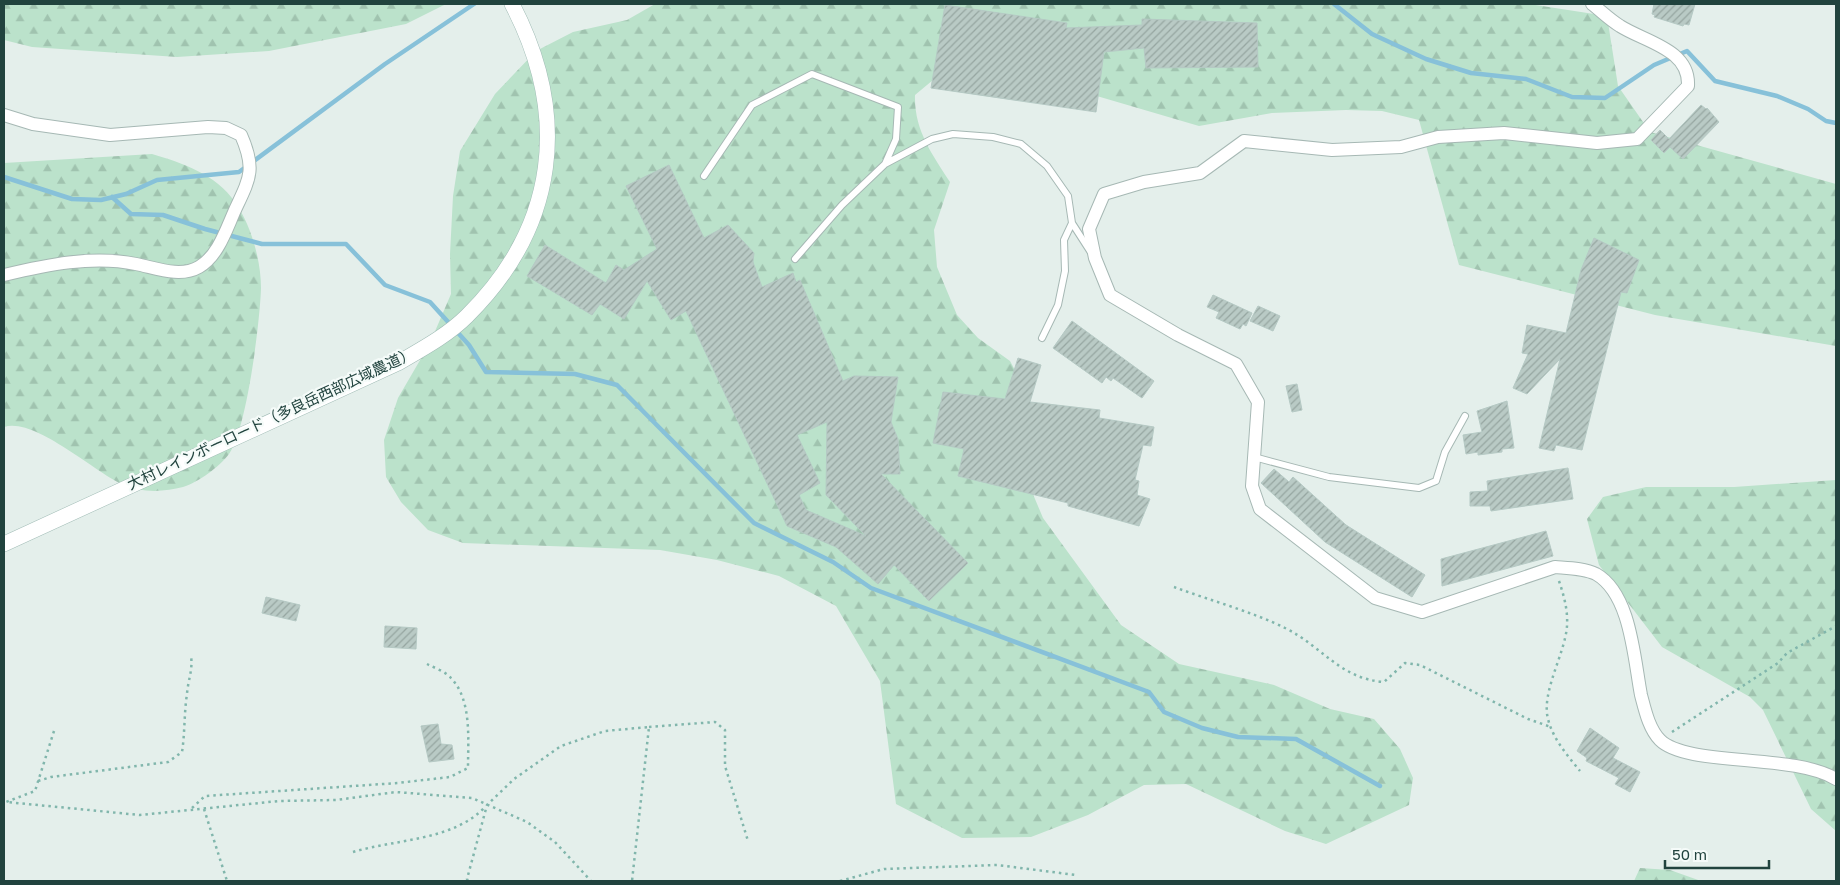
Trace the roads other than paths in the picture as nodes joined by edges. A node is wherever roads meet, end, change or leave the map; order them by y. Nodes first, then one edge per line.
1 (512, 4) edge
2 (1592, 4) edge
3 (4, 115) edge
4 (885, 164) junction
5 (704, 176) dead end
6 (1072, 223) junction
7 (1095, 258) junction
8 (795, 259) dead end
9 (4, 275) edge
10 (1042, 338) dead end
11 (1465, 416) dead end
12 (1253, 457) junction
13 (4, 544) edge
14 (1836, 780) edge

1 - 13 street, 大村レインボーロード（多良岳西部広域農道）
2 - 7 street
3 - 9 street
4 - 5 lane
4 - 6 lane
4 - 8 lane
6 - 7 lane
6 - 10 lane
7 - 12 street
11 - 12 lane
12 - 14 street

